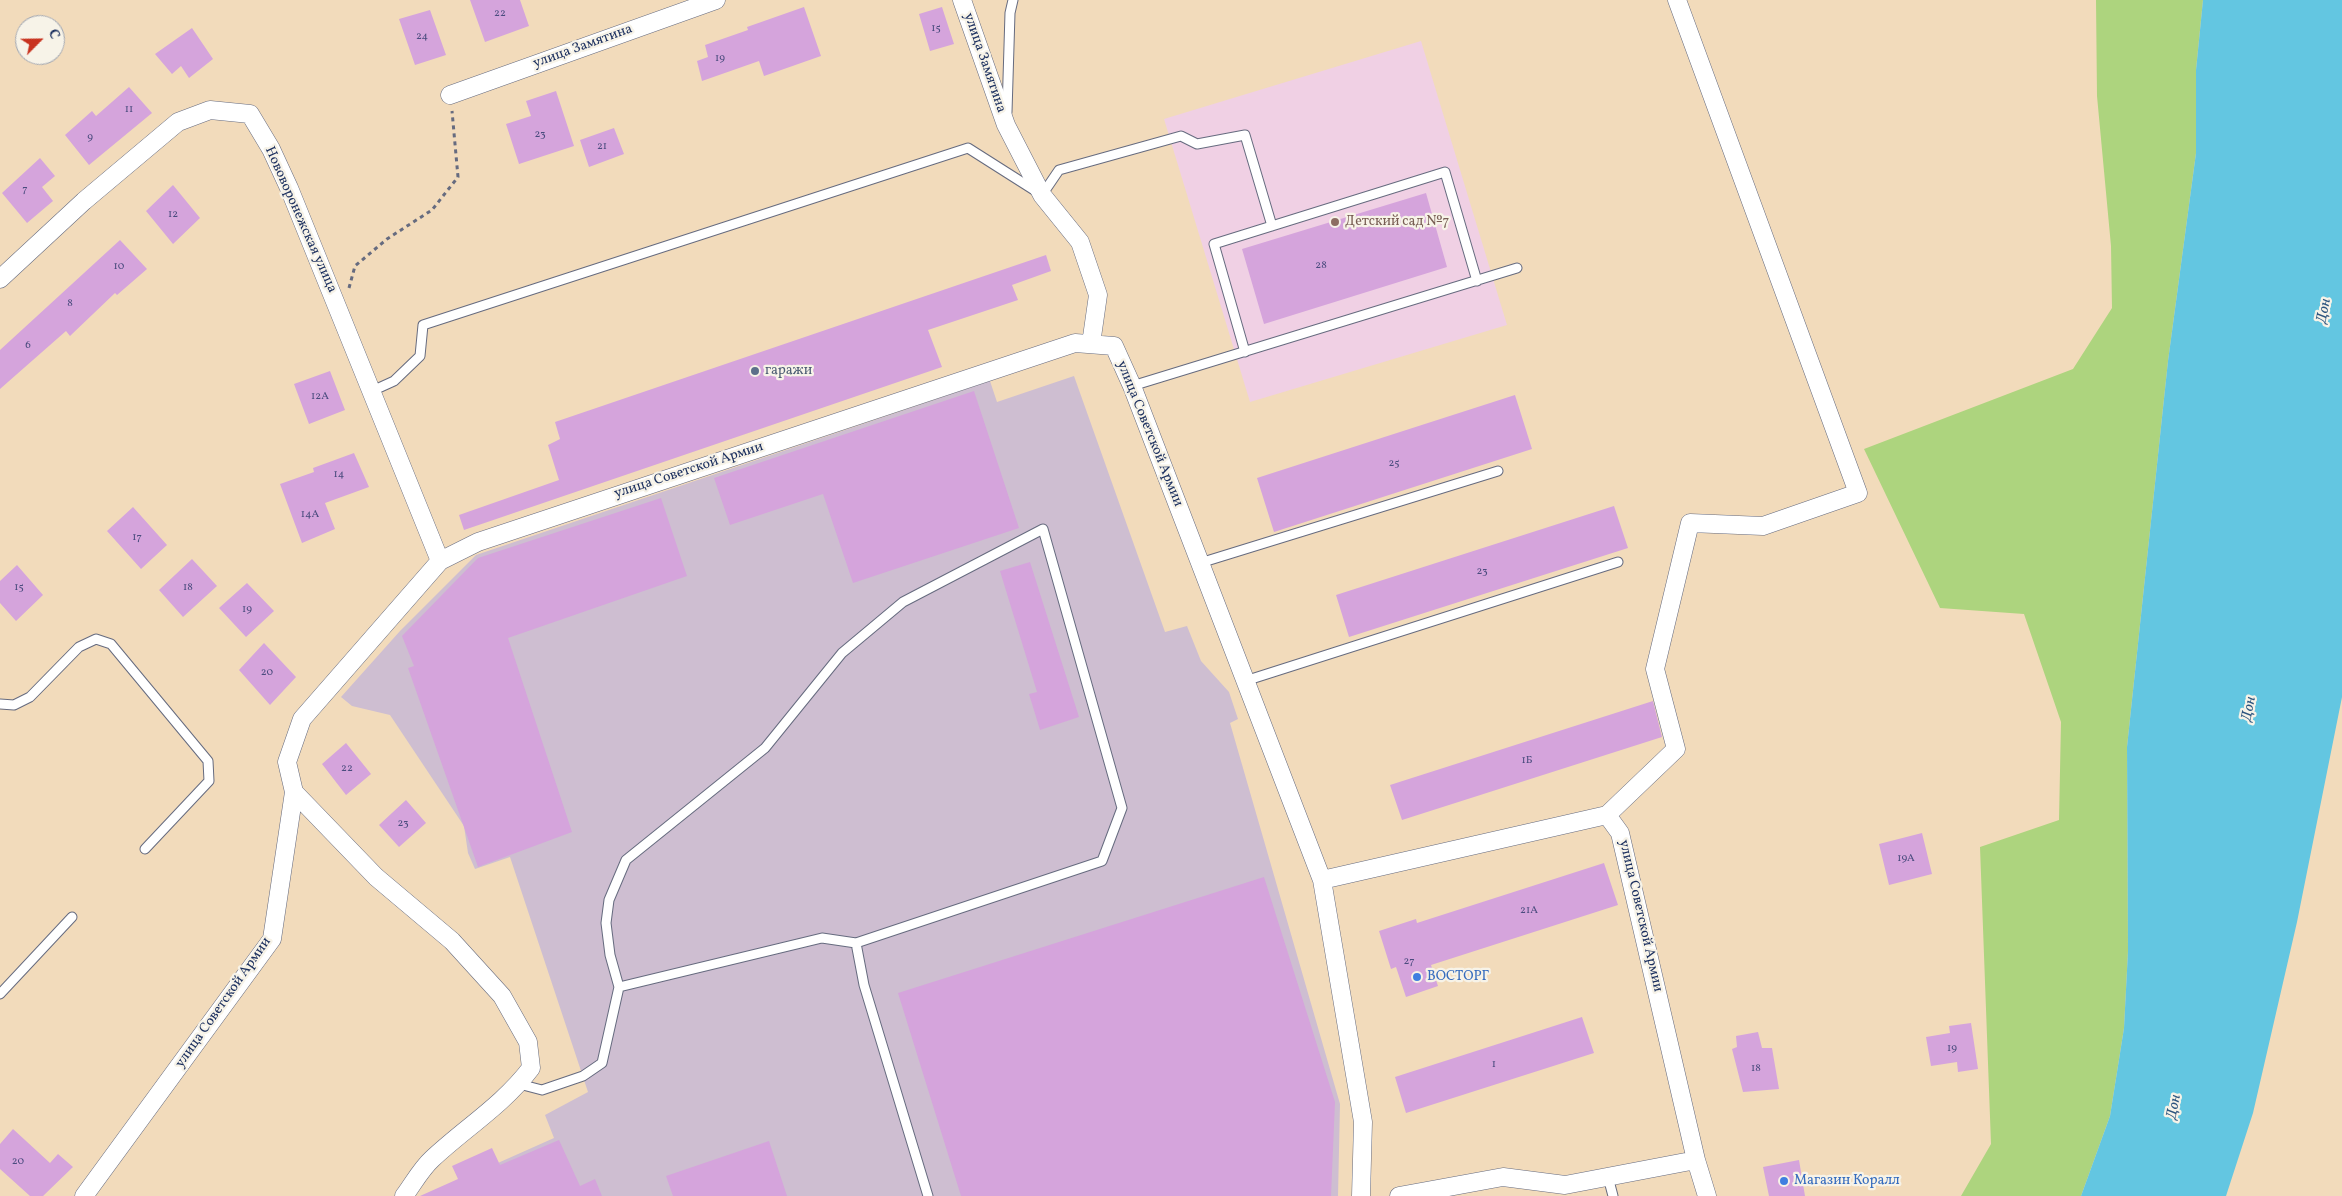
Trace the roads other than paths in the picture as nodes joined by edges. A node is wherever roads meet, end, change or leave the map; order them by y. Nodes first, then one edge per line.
1 (716, 0) edge
2 (962, 0) edge
3 (1013, 0) edge
4 (1677, 0) edge
5 (450, 96) road end
6 (1006, 125) junction
7 (1042, 194) junction
8 (1272, 226) junction
9 (1517, 268) dead end
10 (0, 279) edge
11 (1477, 281) junction
12 (1090, 344) junction
13 (1245, 352) junction
14 (1132, 386) junction
15 (372, 391) junction
16 (1498, 472) dead end
17 (440, 561) junction
18 (1618, 562) dead end
19 (1200, 563) junction
20 (1245, 681) junction
21 (0, 704) edge
22 (294, 792) junction
23 (1607, 814) junction
24 (145, 849) dead end
25 (1322, 880) junction
26 (72, 917) dead end
27 (856, 943) junction
28 (618, 987) junction
29 (0, 994) edge
30 (519, 1084) junction
31 (1696, 1160) junction
32 (1608, 1177) junction
33 (1567, 1190) edge
34 (84, 1196) edge
35 (404, 1196) edge
36 (928, 1196) edge
37 (1361, 1196) edge
38 (1399, 1196) edge
39 (1613, 1196) edge
40 (1707, 1196) edge

1 - 5 street, улица Замятина
2 - 6 street, улица Замятина
3 - 6 lane, улица Замятина
4 - 23 street
6 - 7 street, улица Замятина
7 - 8 lane
7 - 12 street, улица Замятина
7 - 15 lane
8 - 11 lane
8 - 13 lane
9 - 11 lane
10 - 15 street, Нововоронежская улица
11 - 13 lane
12 - 14 street, улица Советской Армии
12 - 17 street, улица Советской Армии
13 - 14 lane
14 - 19 street, улица Советской Армии
15 - 17 street, Нововоронежская улица
16 - 19 lane
17 - 22 street, улица Советской Армии
18 - 20 lane
19 - 20 street, улица Советской Армии
20 - 25 street, улица Советской Армии
21 - 24 lane
22 - 30 street
22 - 34 street, улица Советской Армии
23 - 25 street
23 - 31 street, улица Советской Армии
25 - 37 street, улица Советской Армии
26 - 29 lane
27 - 28 lane
27 - 28 lane
27 - 36 lane
28 - 30 lane
30 - 35 street
31 - 32 street
31 - 40 street, улица Советской Армии
32 - 33 street
32 - 39 lane
33 - 38 street

